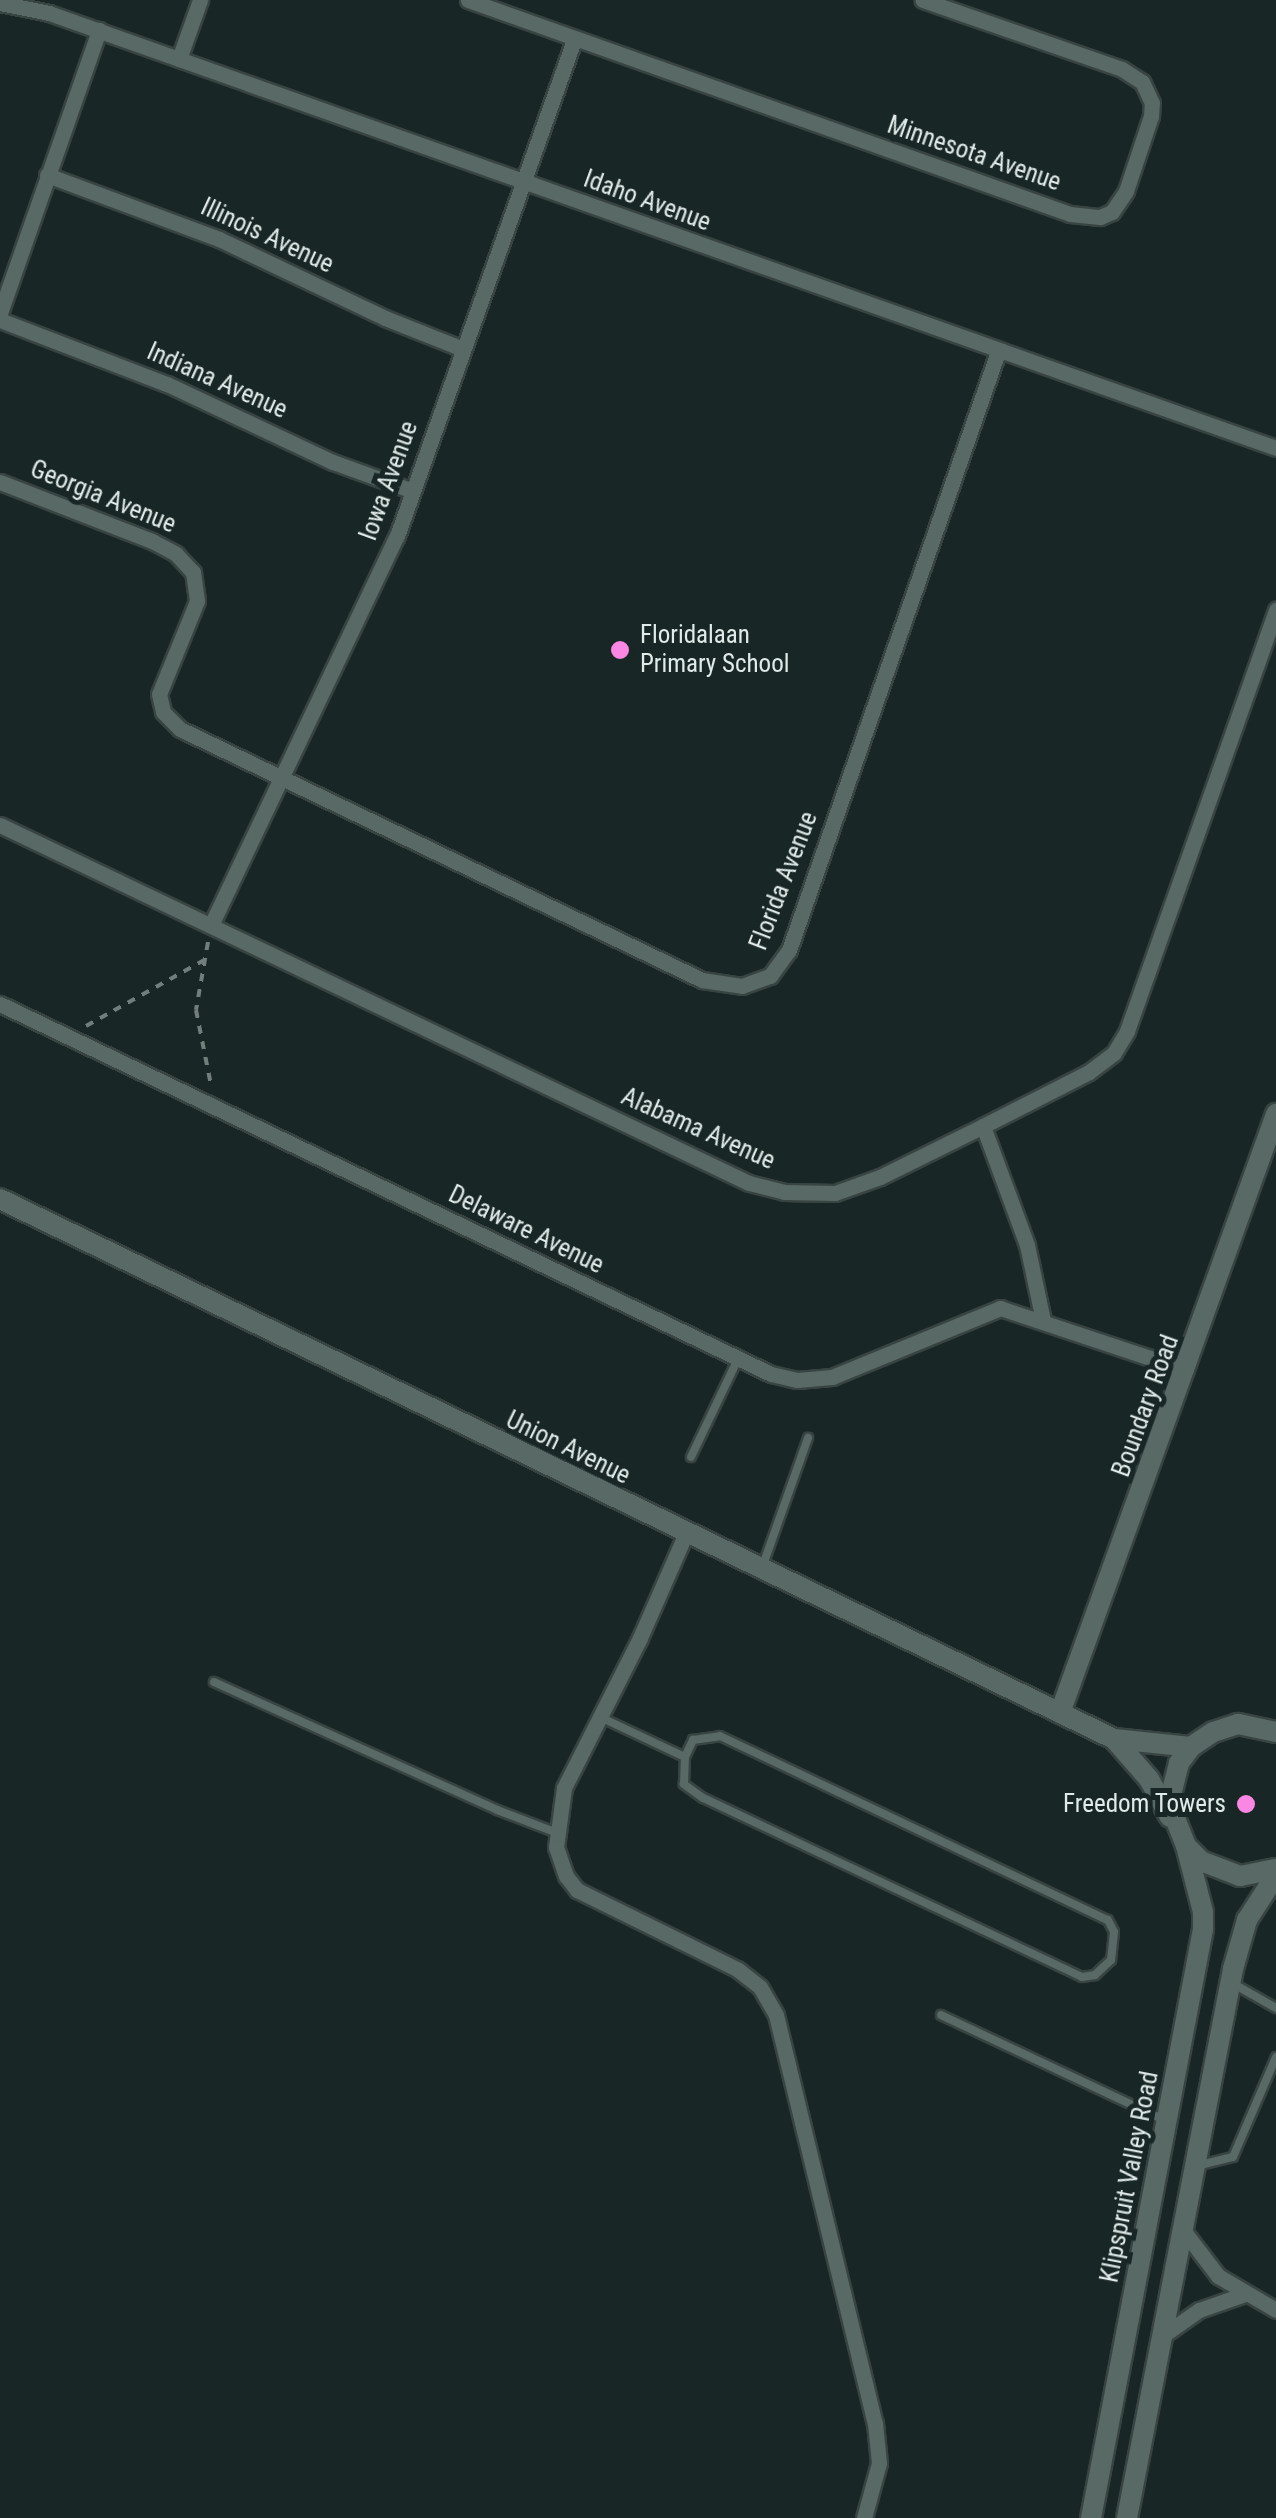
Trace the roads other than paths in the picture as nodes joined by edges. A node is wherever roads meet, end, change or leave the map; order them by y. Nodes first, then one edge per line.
1 (200, 0) edge
2 (468, 0) edge
3 (923, 0) edge
4 (0, 4) edge
5 (99, 30) junction
6 (574, 40) junction
7 (179, 59) junction
8 (47, 175) junction
9 (523, 183) junction
10 (0, 316) edge
11 (463, 349) junction
12 (998, 352) junction
13 (1276, 448) edge
14 (0, 482) edge
15 (413, 491) junction
16 (1276, 610) edge
17 (281, 780) junction
18 (0, 824) edge
19 (212, 922) junction
20 (0, 1004) edge
21 (1276, 1114) edge
22 (983, 1126) junction
23 (0, 1199) edge
24 (1043, 1320) junction
25 (738, 1360) junction
26 (1186, 1370) junction
27 (808, 1438) dead end
28 (692, 1457) dead end
29 (686, 1533) junction
30 (762, 1569) junction
31 (214, 1682) dead end
32 (1060, 1712) junction
33 (600, 1717) junction
34 (1276, 1732) edge
35 (1114, 1739) junction
36 (1192, 1747) junction
37 (685, 1757) junction
38 (1173, 1823) junction
39 (555, 1832) junction
40 (1186, 1846) junction
41 (1276, 1872) edge
42 (1231, 1982) junction
43 (1276, 2008) edge
44 (941, 2015) dead end
45 (1276, 2057) edge
46 (1166, 2121) junction
47 (1196, 2166) junction
48 (1183, 2230) junction
49 (1245, 2294) junction
50 (1276, 2310) edge
51 (1162, 2336) junction
52 (864, 2518) edge
53 (1090, 2518) edge
54 (1127, 2518) edge

1 - 7 street
2 - 6 street, Minnesota Avenue
3 - 6 street, Minnesota Avenue
4 - 5 street, Idaho Avenue
5 - 7 street, Idaho Avenue
5 - 8 street
6 - 9 street, Iowa Avenue
7 - 9 street, Idaho Avenue
8 - 10 street
8 - 11 street, Illinois Avenue
9 - 11 street, Iowa Avenue
9 - 12 street, Idaho Avenue
10 - 15 street, Indiana Avenue
11 - 15 street, Iowa Avenue
12 - 13 street, Idaho Avenue
12 - 17 street, Florida Avenue
14 - 17 street, Georgia Avenue
15 - 17 street, Iowa Avenue
16 - 22 street, Alabama Avenue
17 - 19 street, Iowa Avenue
18 - 19 street, Alabama Avenue
19 - 22 street, Alabama Avenue
20 - 25 street, Delaware Avenue
21 - 26 street, Boundary Road
22 - 24 street
23 - 29 street, Union Avenue
24 - 25 street, Delaware Avenue
24 - 26 street, Delaware Avenue
25 - 28 lane
26 - 32 street, Boundary Road
27 - 30 lane
29 - 30 street, Union Avenue
29 - 33 street
30 - 32 street, Union Avenue
31 - 39 lane
32 - 35 street, Union Avenue
33 - 37 lane
33 - 39 street
34 - 36 street
35 - 36 street, Union Avenue
35 - 38 street, Union Avenue
36 - 38 street
37 - 37 lane
38 - 40 street, Union Avenue
39 - 52 street
40 - 41 street
40 - 46 street, Klipspruit Valley Road
41 - 42 street
42 - 43 lane
42 - 47 street
44 - 46 lane
45 - 47 lane
46 - 53 street, Klipspruit Valley Road
47 - 48 street
48 - 49 street
48 - 51 street
49 - 50 street
49 - 51 street
51 - 54 street

